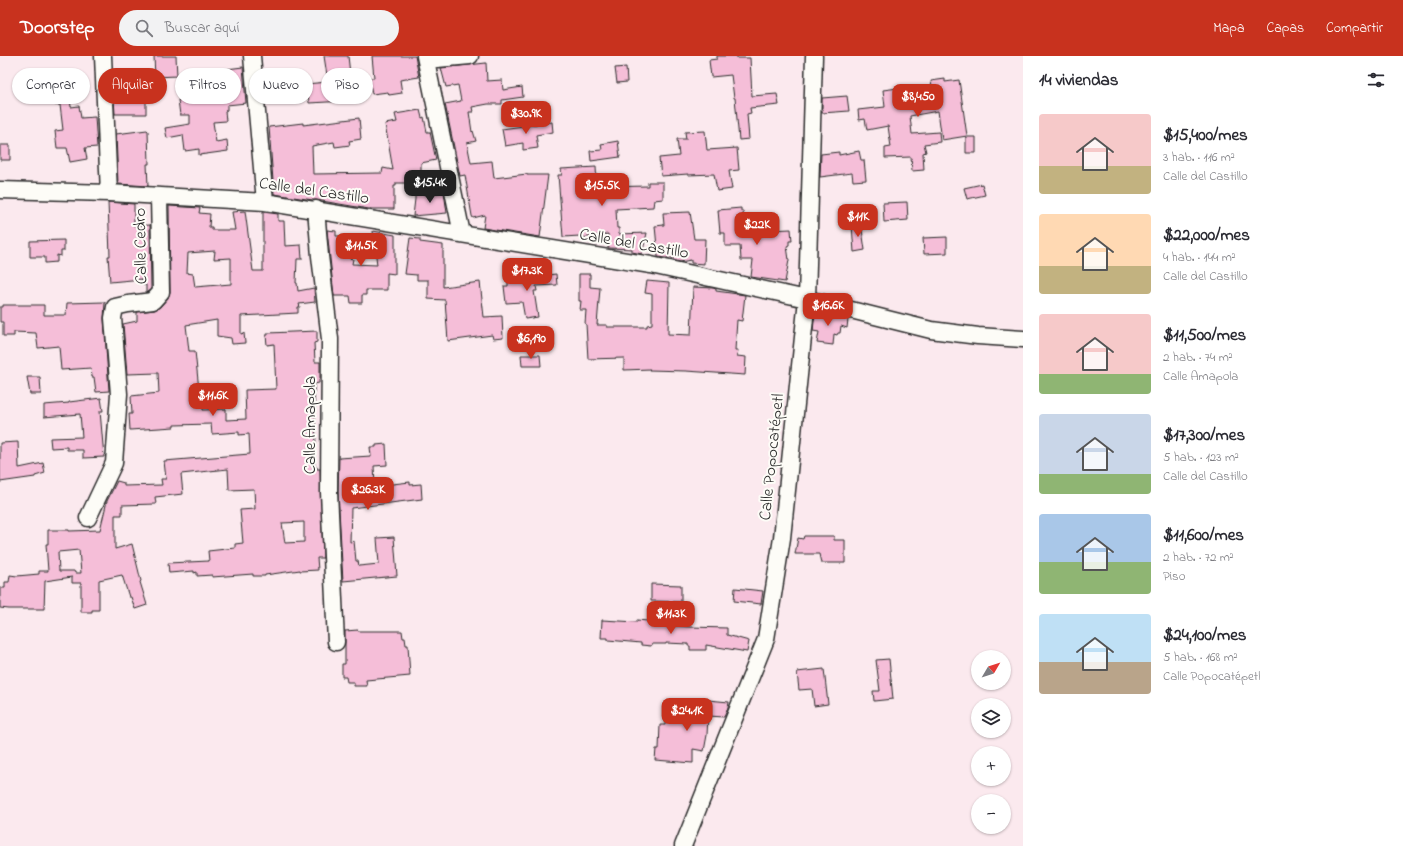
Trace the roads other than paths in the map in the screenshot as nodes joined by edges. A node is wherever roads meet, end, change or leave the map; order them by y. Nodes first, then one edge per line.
1 (103, 56) edge
2 (252, 56) edge
3 (470, 56) edge
4 (814, 56) edge
5 (426, 58) edge
6 (0, 190) edge
7 (109, 193) junction
8 (159, 197) junction
9 (265, 202) junction
10 (316, 209) junction
11 (462, 234) junction
12 (807, 299) junction
13 (1023, 339) edge
14 (88, 518) dead end
15 (336, 642) dead end
16 (683, 846) edge

1 - 7 street
2 - 9 street
3 - 5 street
4 - 12 street, Calle Popocatépetl
5 - 11 street
6 - 7 street, Calle del Castillo
7 - 8 street, Calle del Castillo
8 - 9 street, Calle del Castillo
8 - 14 street, Calle Cedro
9 - 10 street, Calle del Castillo
10 - 11 street, Calle del Castillo
10 - 15 street, Calle Amapola
11 - 12 street, Calle del Castillo
12 - 13 street
12 - 16 street, Calle Popocatépetl

